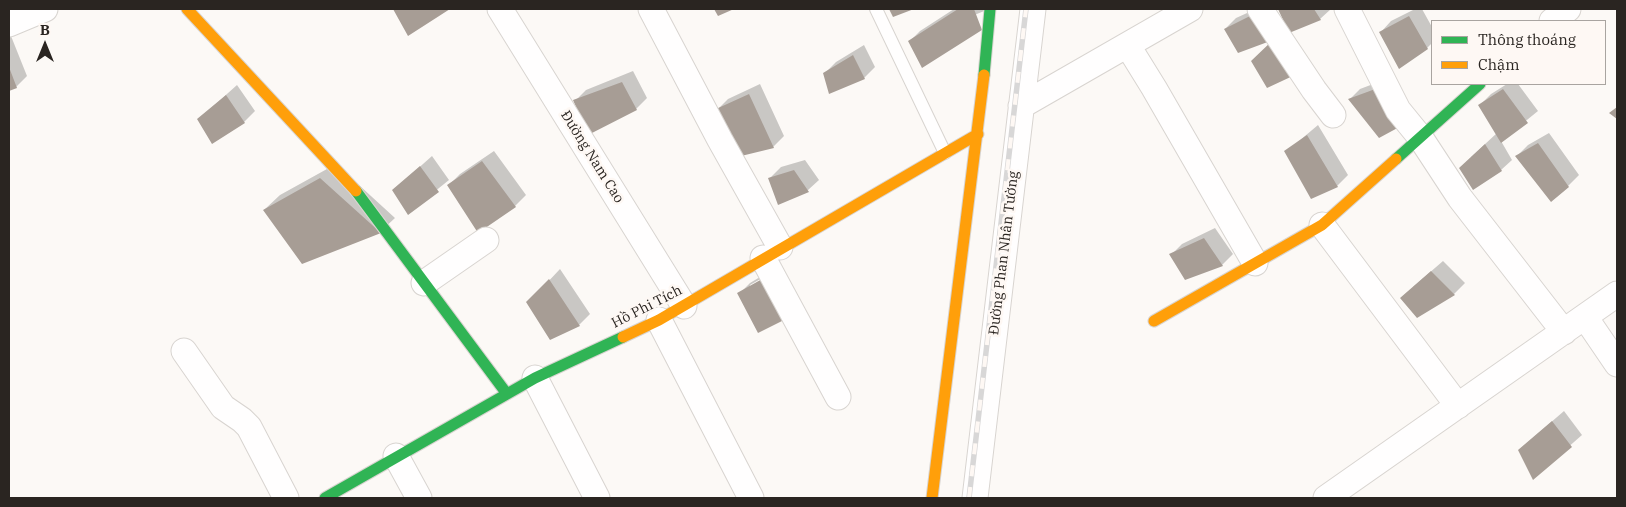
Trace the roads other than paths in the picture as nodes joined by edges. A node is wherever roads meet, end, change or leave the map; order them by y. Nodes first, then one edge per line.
1 (45, 9) edge
2 (188, 9) edge
3 (500, 9) edge
4 (651, 9) edge
5 (876, 9) edge
6 (990, 9) edge
7 (1033, 9) edge
8 (1190, 9) edge
9 (1260, 9) edge
10 (1347, 9) edge
11 (1568, 9) edge
12 (1553, 20) edge
13 (9, 24) edge
14 (1128, 46) junction
15 (1479, 85) edge
16 (1021, 106) junction
17 (1333, 115) dead end
18 (978, 134) junction
19 (1420, 137) junction
20 (945, 153) junction
21 (1322, 225) junction
22 (486, 240) dead end
23 (772, 253) junction
24 (1254, 263) junction
25 (424, 283) junction
26 (1617, 294) edge
27 (684, 306) junction
28 (1585, 317) junction
29 (659, 320) junction
30 (1154, 321) dead end
31 (1564, 332) junction
32 (184, 350) dead end
33 (1617, 364) edge
34 (535, 378) junction
35 (507, 394) junction
36 (838, 397) dead end
37 (1458, 406) junction
38 (396, 456) junction
39 (286, 498) edge
40 (325, 498) edge
41 (419, 498) edge
42 (597, 498) edge
43 (751, 498) edge
44 (932, 498) edge
45 (975, 498) edge
46 (1326, 498) edge

1 - 13 street
2 - 25 street
3 - 27 street, Đường Nam Cao
4 - 23 street
5 - 20 lane
6 - 18 street
7 - 16 street, Đường Phan Nhân Tường
8 - 14 street
9 - 17 street
10 - 19 street
11 - 12 street
14 - 16 street
14 - 24 street
15 - 19 street
16 - 45 street, Đường Phan Nhân Tường
18 - 20 street, Hồ Phi Tích
18 - 44 street
19 - 21 street
19 - 31 street
20 - 23 street, Hồ Phi Tích
21 - 24 street
21 - 37 street
22 - 25 street
23 - 27 street, Hồ Phi Tích
23 - 36 street
24 - 30 street
25 - 35 street
26 - 28 street
27 - 29 street, Hồ Phi Tích
28 - 31 street
28 - 33 street
29 - 34 street, Hồ Phi Tích
29 - 43 street
31 - 37 street
32 - 39 street
34 - 35 street, Hồ Phi Tích
34 - 42 street
35 - 38 street, Hồ Phi Tích
37 - 46 street
38 - 40 street, Hồ Phi Tích
38 - 41 street

